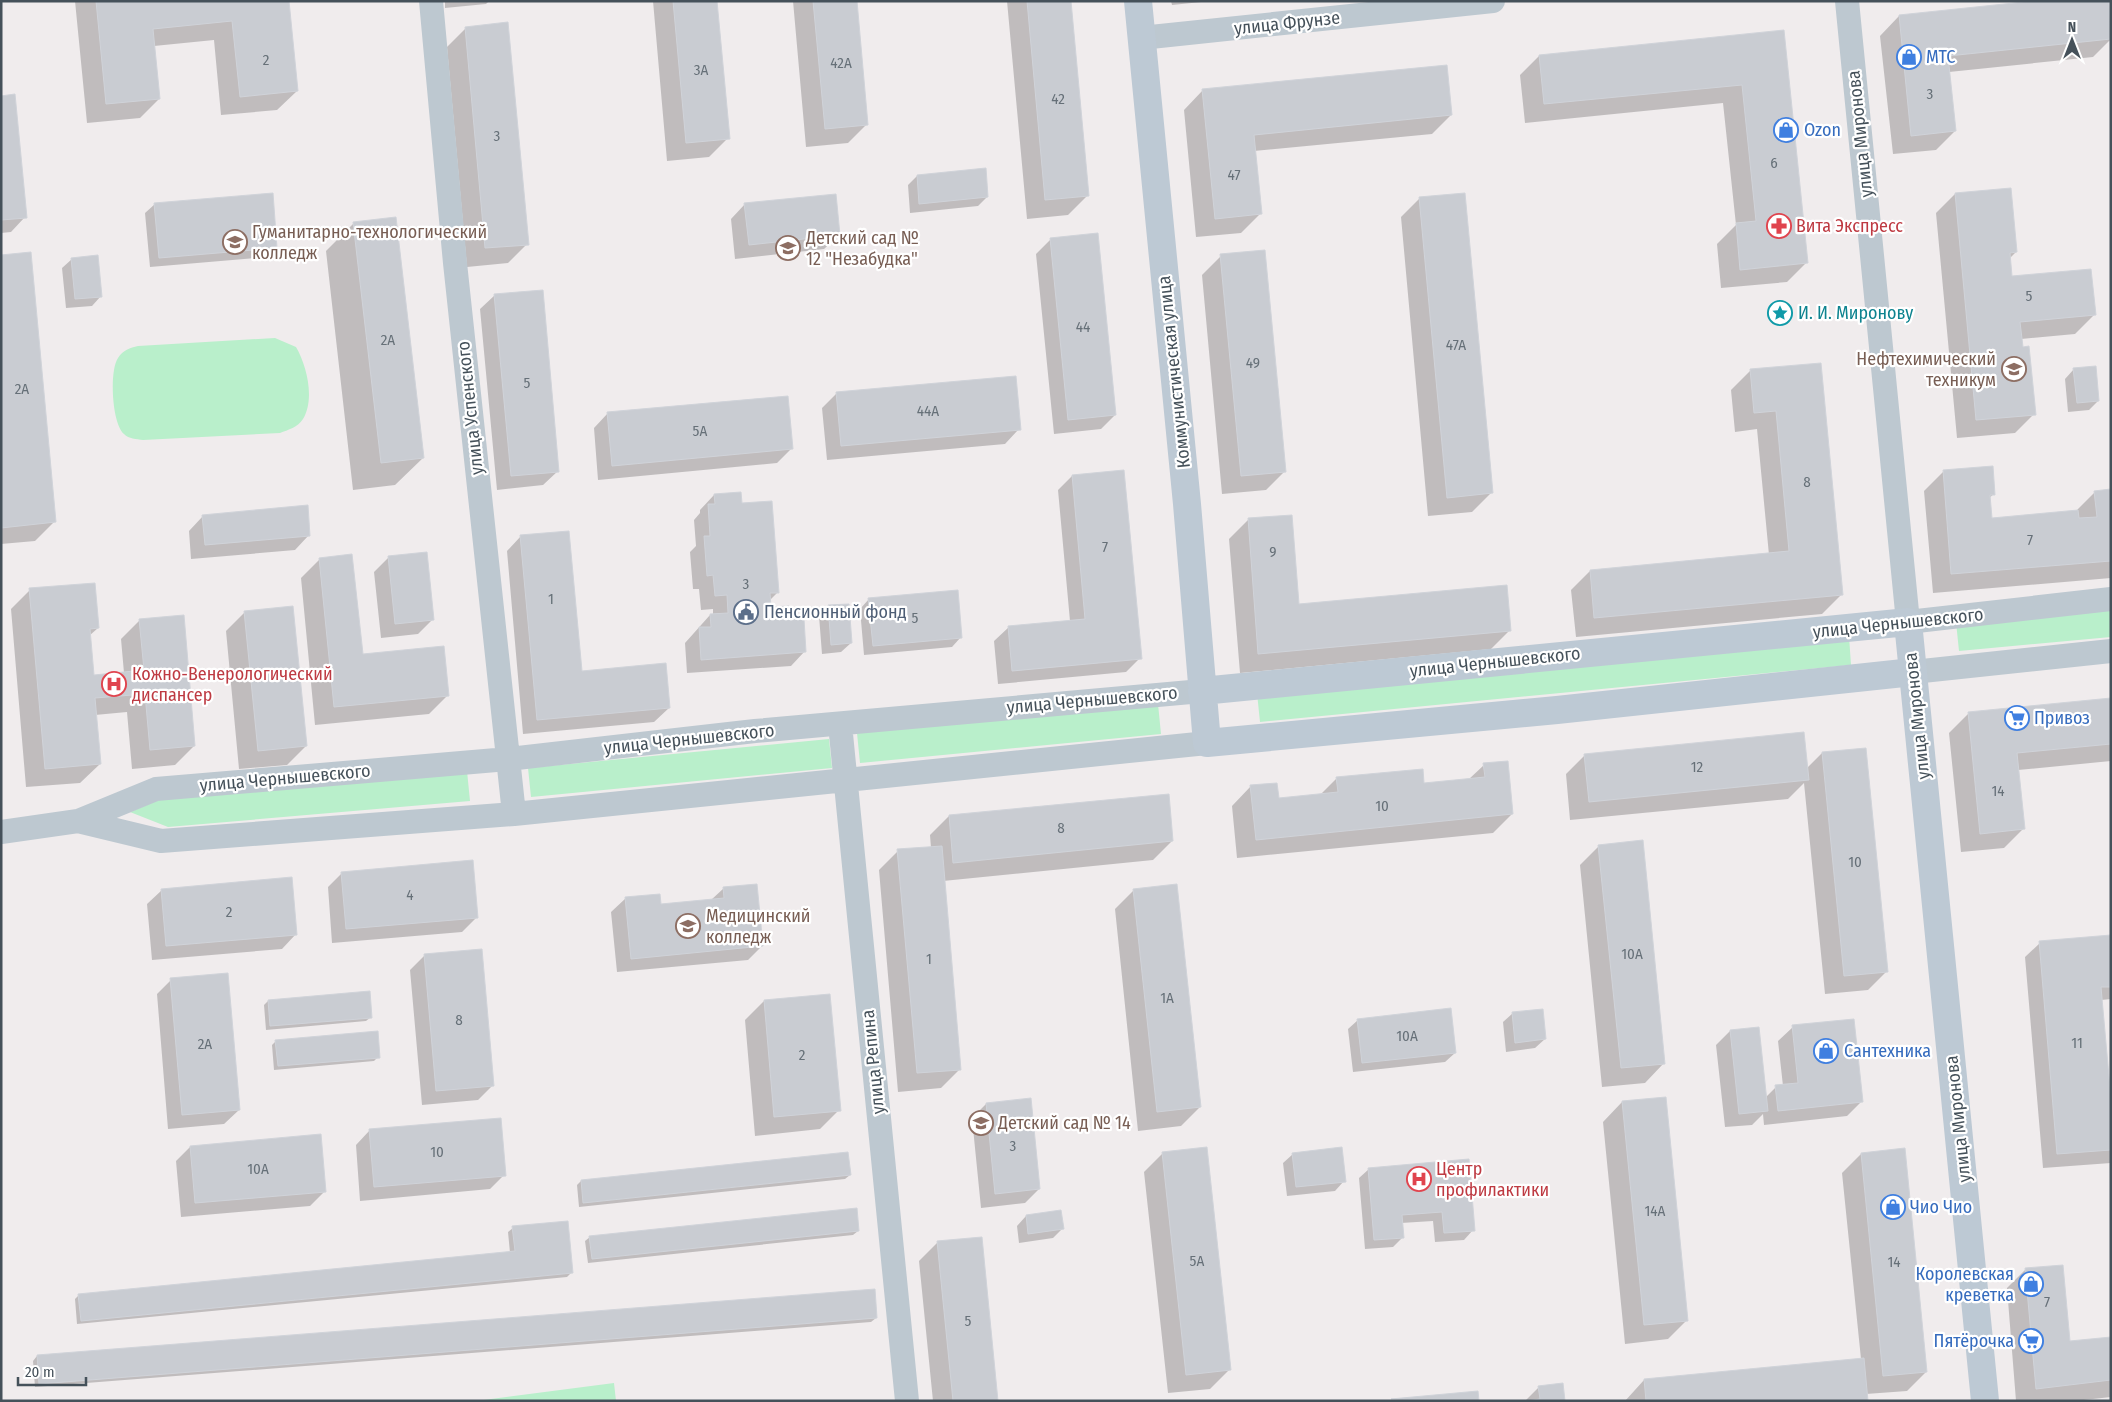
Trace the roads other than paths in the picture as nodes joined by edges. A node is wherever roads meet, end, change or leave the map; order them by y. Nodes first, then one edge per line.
1 (431, 1) edge
2 (1138, 1) edge
3 (1493, 1) edge
4 (1848, 1) edge
5 (1141, 38) junction
6 (2111, 599) edge
7 (1908, 622) junction
8 (2111, 651) edge
9 (1913, 672) junction
10 (1202, 691) junction
11 (840, 724) junction
12 (1207, 743) junction
13 (508, 759) junction
14 (845, 781) junction
15 (514, 814) junction
16 (78, 822) junction
17 (1, 832) edge
18 (907, 1401) edge
19 (1985, 1401) edge

1 - 13 street, улица Успенского
2 - 5 main road, Коммунистическая улица
3 - 5 street, улица Фрунзе
4 - 7 street, улица Миронова
5 - 10 main road, Коммунистическая улица
6 - 7 street, улица Чернышевского
7 - 9 main road, улица Миронова
7 - 10 main road, улица Чернышевского
8 - 9 street, улица Чернышевского
9 - 12 main road, улица Чернышевского
9 - 19 main road, улица Миронова
10 - 11 street, улица Чернышевского
10 - 12 main road, Коммунистическая улица
11 - 13 street, улица Чернышевского
11 - 14 street, улица Репина
12 - 14 street, улица Чернышевского
13 - 15 street, улица Успенского
13 - 16 street, улица Чернышевского
14 - 15 street, улица Чернышевского
14 - 18 street, улица Репина
15 - 16 street, улица Чернышевского
16 - 17 street, улица Чернышевского

